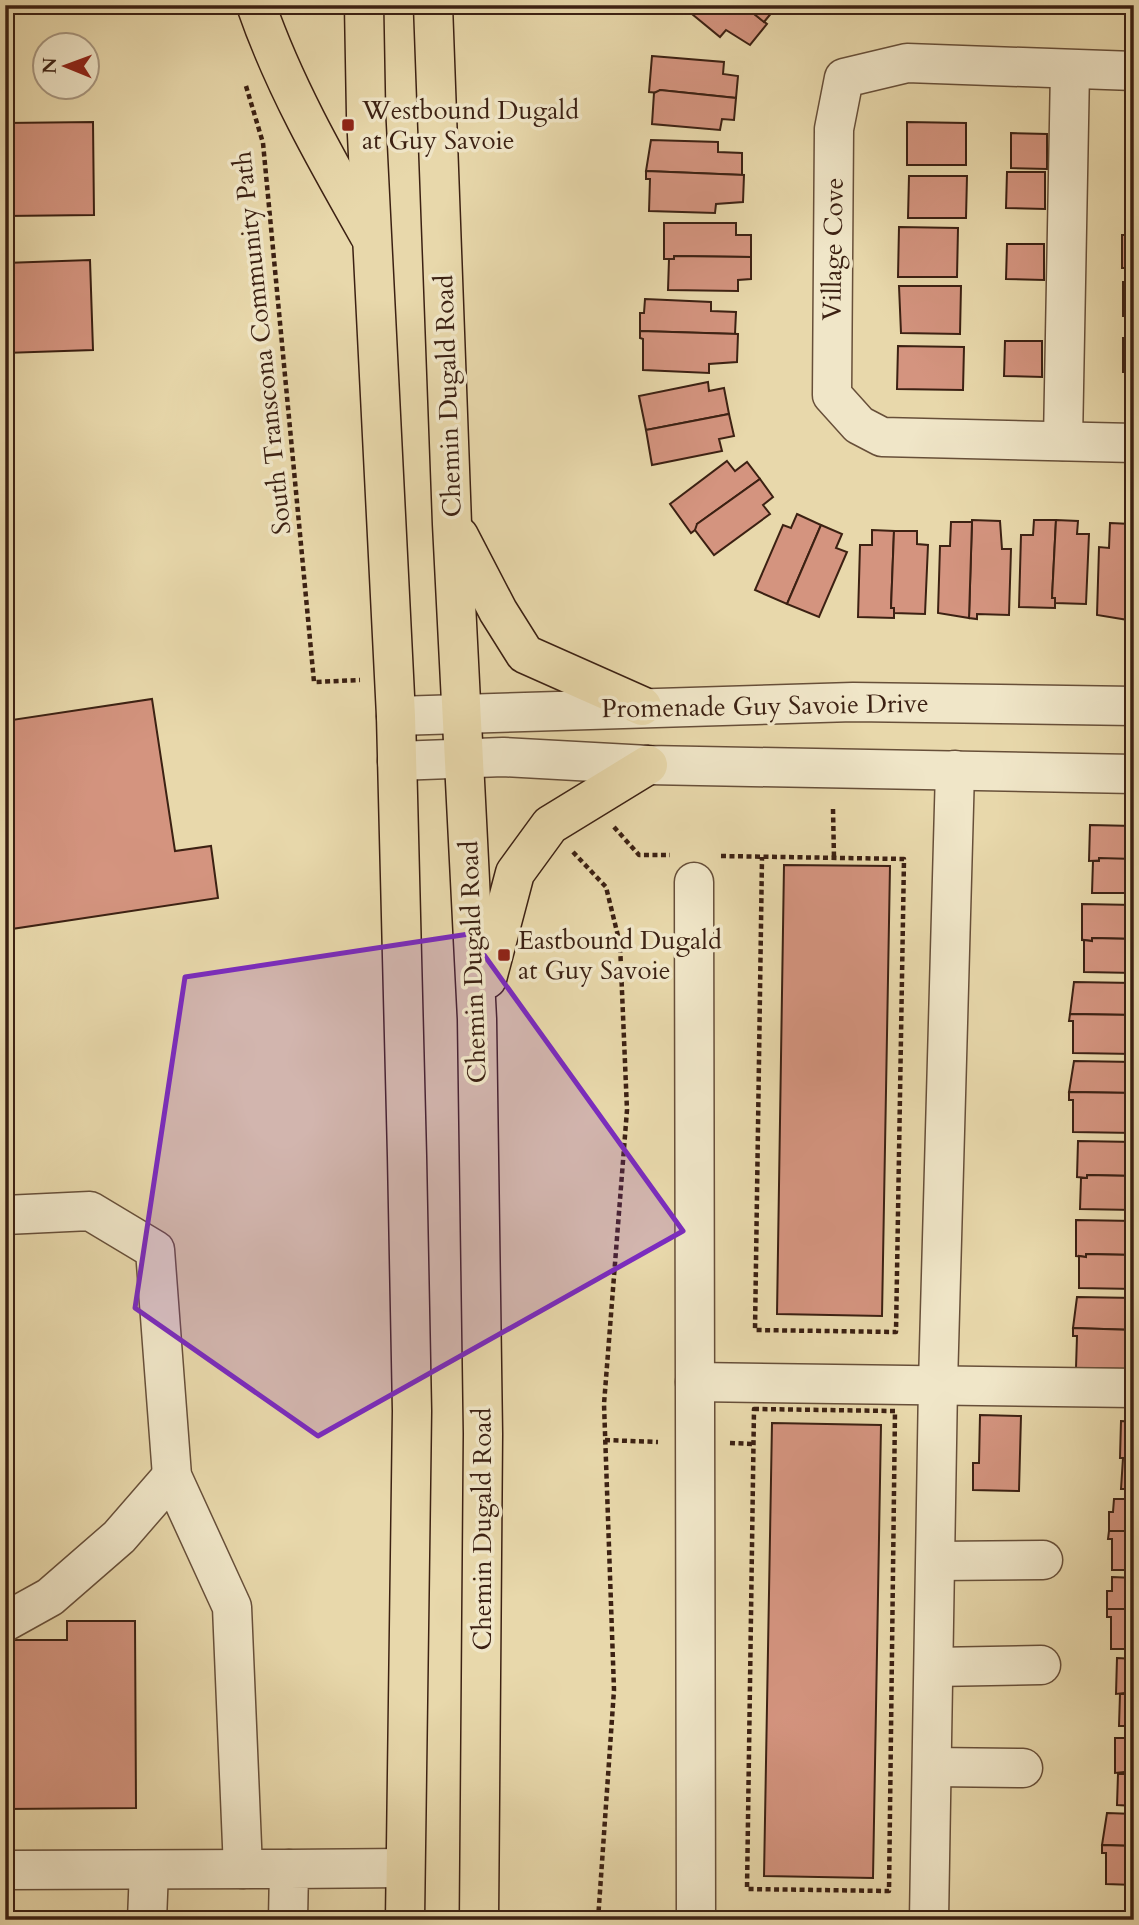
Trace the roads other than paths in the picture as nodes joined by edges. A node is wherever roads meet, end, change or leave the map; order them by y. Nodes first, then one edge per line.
1 (256, 5) edge
2 (364, 5) edge
3 (433, 5) edge
4 (1070, 70) junction
5 (1134, 71) edge
6 (373, 241) junction
7 (1063, 441) junction
8 (1134, 443) edge
9 (452, 524) junction
10 (642, 706) junction
11 (1134, 706) edge
12 (463, 714) junction
13 (396, 716) junction
14 (465, 758) junction
15 (397, 761) junction
16 (648, 765) junction
17 (954, 770) junction
18 (1134, 774) edge
19 (694, 864) road end
20 (477, 1018) junction
21 (5, 1215) edge
22 (695, 1382) junction
23 (938, 1384) junction
24 (1134, 1388) edge
25 (172, 1476) junction
26 (1043, 1560) dead end
27 (936, 1561) junction
28 (5, 1622) edge
29 (1041, 1665) dead end
30 (934, 1667) junction
31 (932, 1767) junction
32 (1023, 1768) dead end
33 (405, 1868) junction
34 (243, 1869) junction
35 (289, 1869) junction
36 (5, 1870) edge
37 (149, 1870) junction
38 (147, 1920) edge
39 (288, 1920) edge
40 (405, 1920) edge
41 (479, 1920) edge
42 (696, 1920) edge
43 (929, 1920) edge

1 - 6 main road
2 - 6 main road
3 - 9 main road, Chemin Dugald Road
4 - 5 street, Village Cove
4 - 7 street
4 - 7 street, Village Cove
6 - 13 main road
7 - 8 street, Village Cove
9 - 10 main road
9 - 12 main road, Chemin Dugald Road
10 - 11 street, Promenade Guy Savoie Drive
10 - 12 street, Promenade Guy Savoie Drive
12 - 13 street, Promenade Guy Savoie Drive
12 - 14 main road, Chemin Dugald Road
13 - 15 main road
14 - 15 street, Promenade Guy Savoie Drive
14 - 16 street, Promenade Guy Savoie Drive
14 - 20 main road, Chemin Dugald Road
15 - 33 main road
16 - 17 street, Promenade Guy Savoie Drive
16 - 20 main road
17 - 18 street, Promenade Guy Savoie Drive
17 - 23 street
19 - 22 street
20 - 41 main road, Chemin Dugald Road
21 - 25 street
22 - 23 street
22 - 42 street
23 - 24 street
23 - 27 street
25 - 28 street
25 - 34 street
26 - 27 street
27 - 30 street
29 - 30 street
30 - 31 street
31 - 32 street
31 - 43 street
33 - 35 street
33 - 40 main road
34 - 35 street
34 - 37 street
35 - 39 street
36 - 37 street
37 - 38 street

